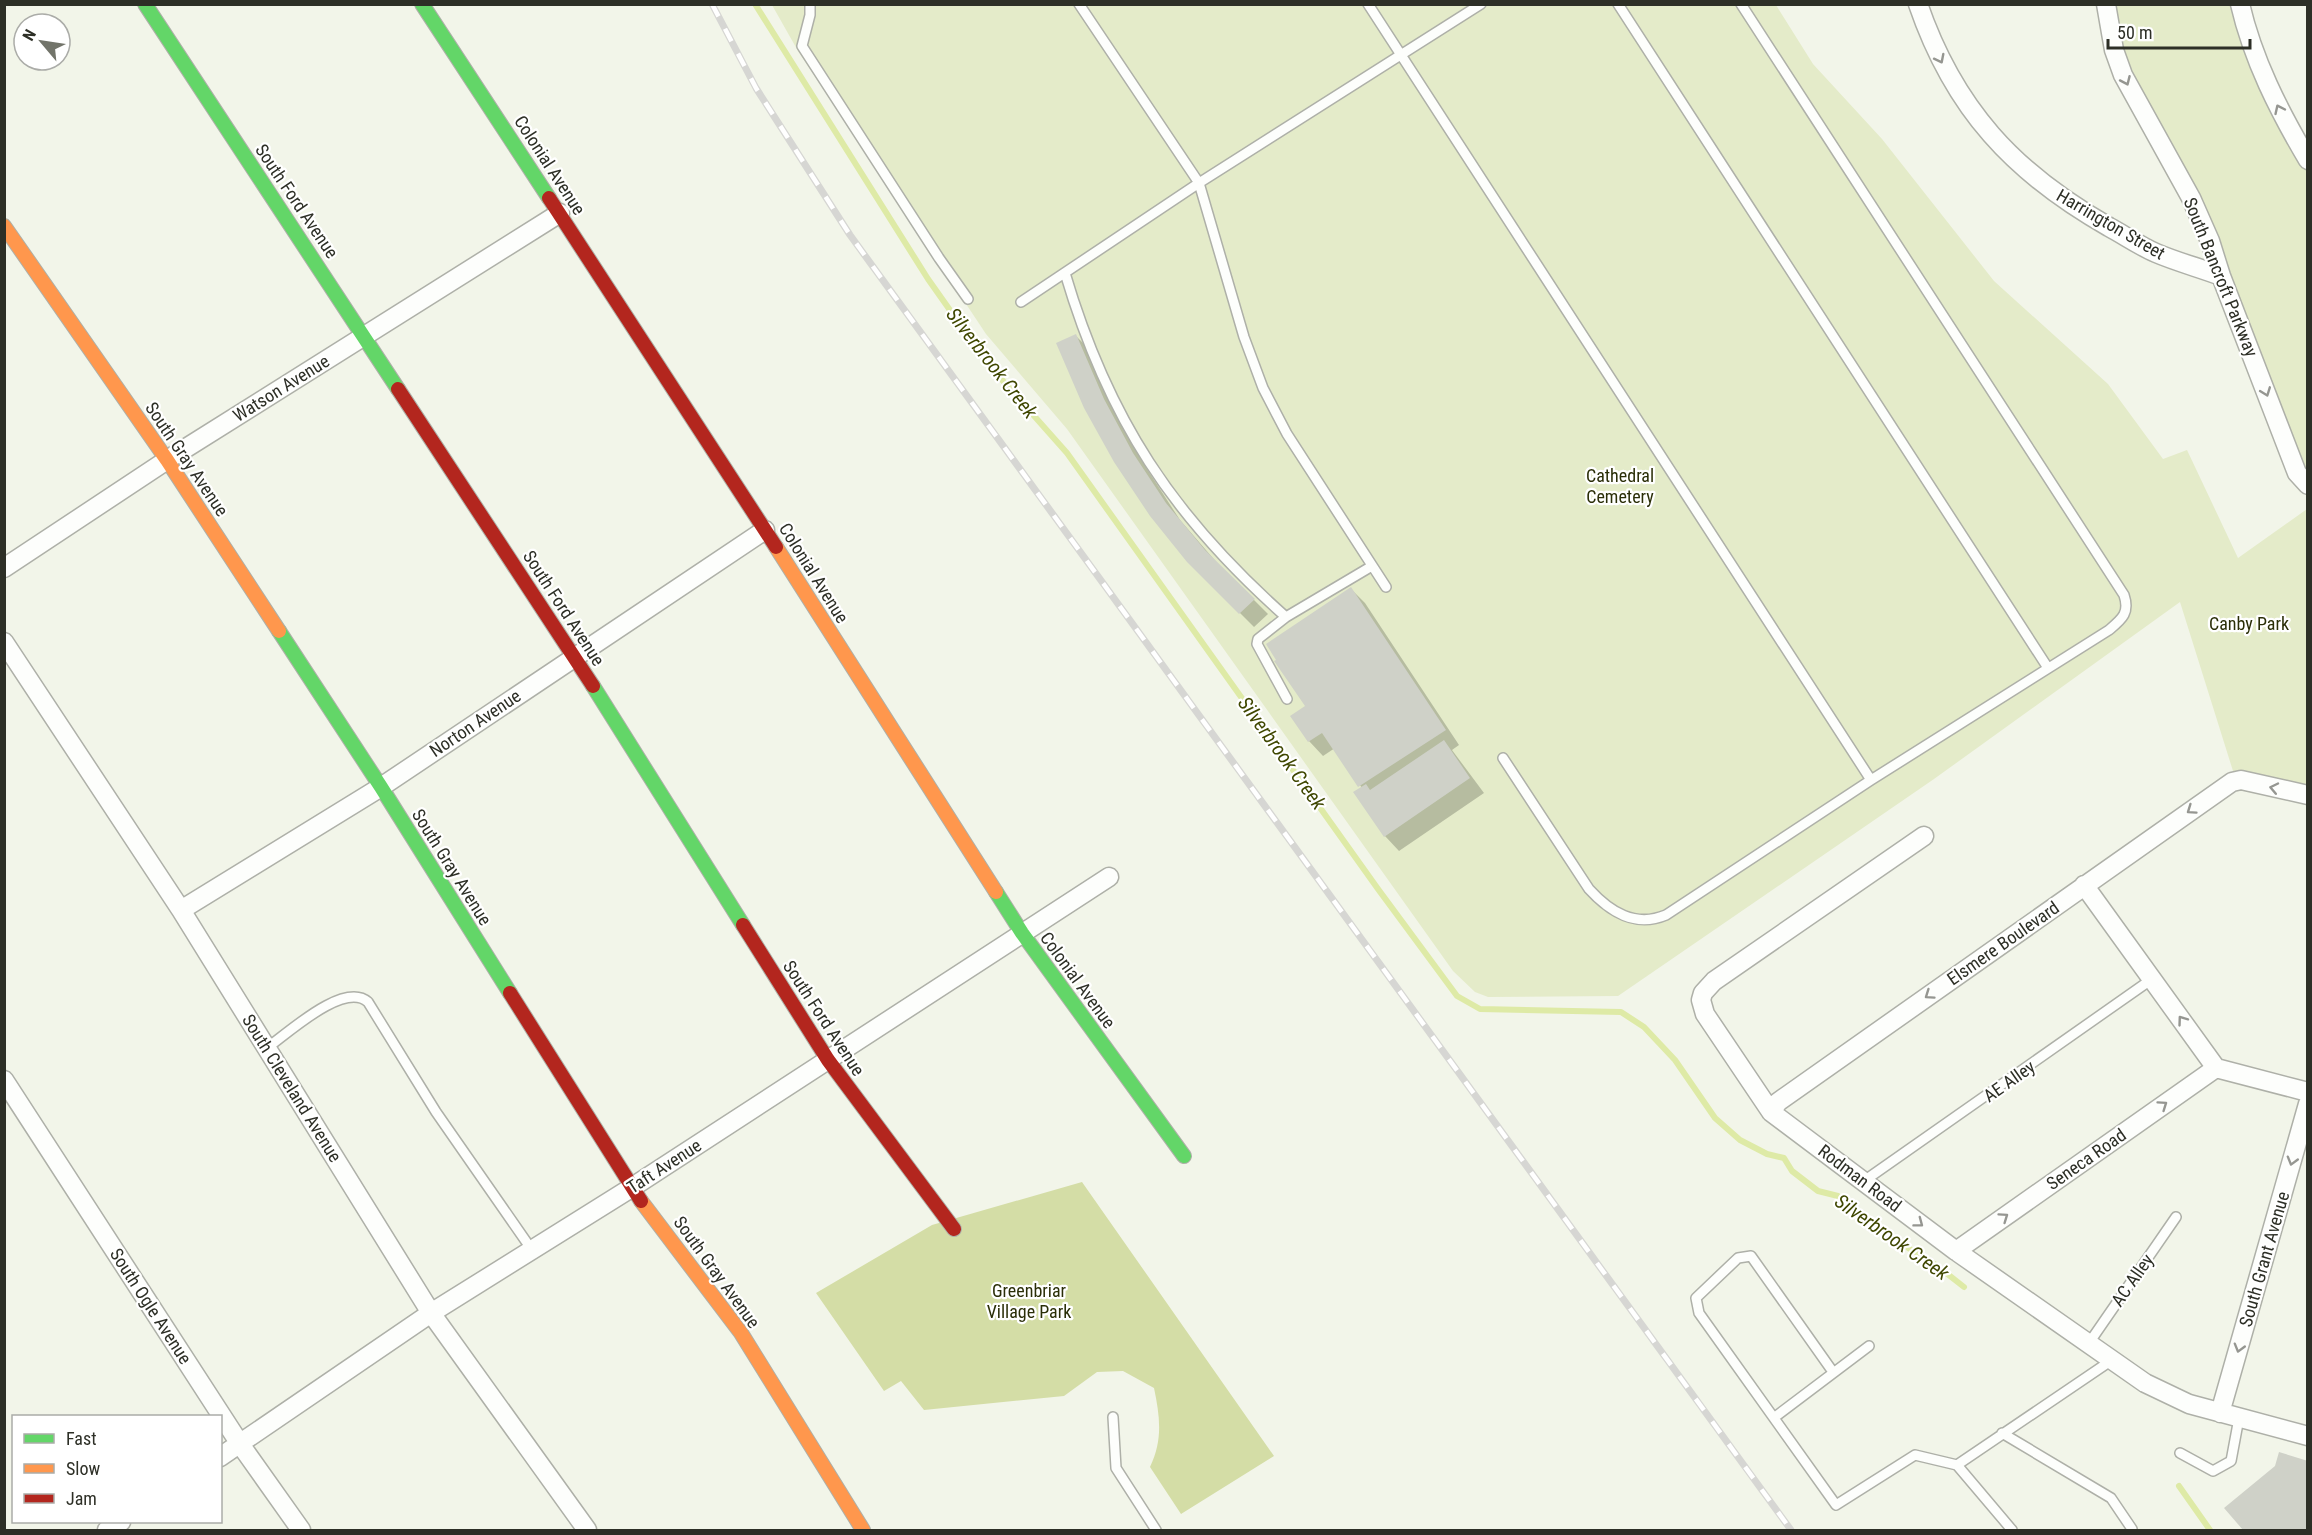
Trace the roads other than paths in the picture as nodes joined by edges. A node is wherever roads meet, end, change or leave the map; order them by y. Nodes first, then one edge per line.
1 (145, 4) edge
2 (422, 4) edge
3 (810, 4) edge
4 (1078, 4) edge
5 (1368, 4) edge
6 (1481, 4) edge
7 (1618, 4) edge
8 (1741, 4) edge
9 (1918, 4) edge
10 (2106, 4) edge
11 (2240, 4) edge
12 (1401, 56) junction
13 (2307, 160) edge
14 (1198, 183) junction
15 (560, 213) junction
16 (4, 225) edge
17 (1065, 273) junction
18 (2221, 276) junction
19 (968, 299) dead end
20 (1021, 302) dead end
21 (365, 335) junction
22 (167, 460) junction
23 (2307, 485) edge
24 (765, 530) junction
25 (1372, 566) junction
26 (4, 568) edge
27 (1386, 587) dead end
28 (1286, 617) junction
29 (4, 642) edge
30 (574, 656) junction
31 (2048, 668) junction
32 (1287, 699) dead end
33 (1503, 758) dead end
34 (1871, 780) junction
35 (381, 787) junction
36 (2307, 795) edge
37 (1924, 836) dead end
38 (1109, 877) dead end
39 (2084, 885) junction
40 (181, 910) junction
41 (1022, 933) junction
42 (2152, 979) junction
43 (267, 1048) junction
44 (828, 1060) junction
45 (2216, 1068) junction
46 (4, 1080) edge
47 (2307, 1092) edge
48 (2307, 1104) edge
49 (1771, 1112) junction
50 (1184, 1156) dead end
51 (1864, 1181) junction
52 (632, 1188) junction
53 (2176, 1217) dead end
54 (954, 1229) dead end
55 (532, 1250) junction
56 (1956, 1251) junction
57 (431, 1313) junction
58 (2089, 1343) junction
59 (1869, 1346) dead end
60 (2112, 1360) junction
61 (1833, 1372) junction
62 (2220, 1413) junction
63 (221, 1415) edge
64 (222, 1416) edge
65 (1113, 1417) dead end
66 (1775, 1417) junction
67 (2239, 1418) junction
68 (2002, 1433) junction
69 (2307, 1436) edge
70 (240, 1444) junction
71 (2180, 1453) dead end
72 (222, 1456) edge
73 (1957, 1465) junction
74 (2132, 1529) dead end
75 (301, 1530) edge
76 (587, 1530) edge
77 (863, 1530) edge
78 (1156, 1530) edge
79 (2012, 1530) edge

1 - 21 street, South Ford Avenue
2 - 15 street, Colonial Avenue
3 - 19 lane
4 - 14 lane
5 - 12 lane
6 - 12 lane
7 - 31 lane
8 - 31 lane
9 -> 18 street, Harrington Street
10 -> 18 street, South Bancroft Parkway
13 -> 11 street
12 - 14 lane
12 - 34 lane
14 - 17 lane
14 - 25 lane
15 - 21 street, Watson Avenue
15 - 24 street, Colonial Avenue
16 - 22 street, South Gray Avenue
17 - 20 lane
17 - 28 lane
18 -> 23 street, South Bancroft Parkway
21 - 22 street, Watson Avenue
21 - 30 street, South Ford Avenue
22 - 26 street, Watson Avenue
22 - 35 street, South Gray Avenue
24 - 30 street, Norton Avenue
24 - 41 street, Colonial Avenue
25 - 27 lane
25 - 28 lane
28 - 32 lane
29 - 40 street, South Cleveland Avenue
30 - 35 street, Norton Avenue
30 - 44 street, South Ford Avenue
31 - 34 lane
33 - 34 lane
35 - 40 street, Norton Avenue
35 - 52 street, South Gray Avenue
36 -> 39 street, Elsmere Boulevard
37 - 49 street, Rodman Road
38 - 41 street, Taft Avenue
39 - 42 street
39 -> 49 street, Elsmere Boulevard
40 - 43 street, South Cleveland Avenue
41 - 44 street, Taft Avenue
41 - 50 street, Colonial Avenue
45 -> 42 street
42 - 51 lane, AE Alley
43 - 55 lane
43 - 57 street, South Cleveland Avenue
44 - 52 street, Taft Avenue
44 - 54 street, South Ford Avenue
45 - 47 street
56 -> 45 street, Seneca Road
46 - 63 street, South Ogle Avenue
48 -> 62 street, South Grant Avenue
49 - 51 street, Rodman Road
51 -> 56 street, Rodman Road
52 - 55 street, Taft Avenue
52 - 77 street, South Gray Avenue
53 - 58 lane, AC Alley
55 - 57 street, Taft Avenue
56 - 58 street, Rodman Road
57 - 70 street, Taft Avenue
57 - 76 street, South Cleveland Avenue
58 - 60 street, Rodman Road
59 - 61 lane
60 - 62 street, Rodman Road
60 - 68 lane
61 - 66 lane
61 - 66 lane
62 - 67 street, Rodman Road
64 - 70 street, South Ogle Avenue
65 - 78 lane
66 - 73 lane
67 - 69 street, Rodman Road
67 - 71 lane
68 - 73 lane
68 - 74 lane
70 - 72 street, Taft Avenue
70 - 75 street, South Ogle Avenue
73 - 79 lane

